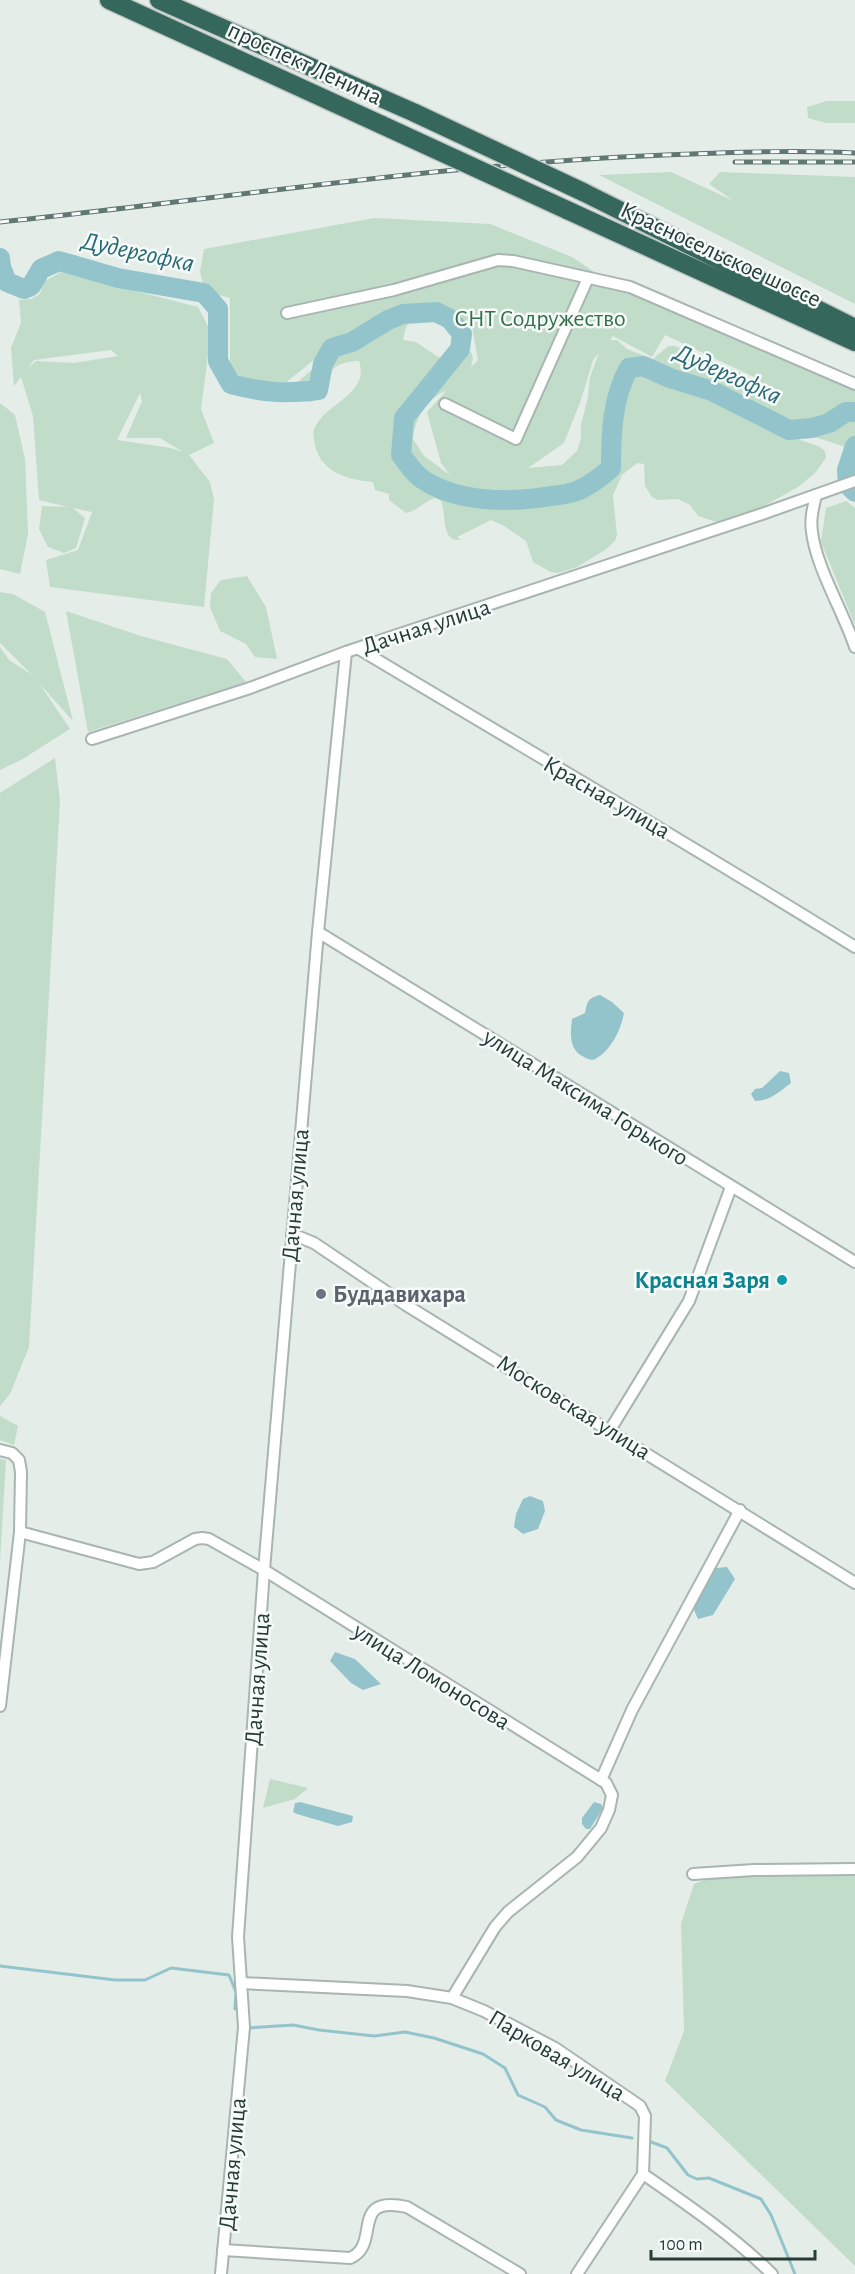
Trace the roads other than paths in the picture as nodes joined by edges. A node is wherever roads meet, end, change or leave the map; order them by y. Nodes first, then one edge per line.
1 (109, 0) edge
2 (159, 0) edge
3 (583, 192) joint
4 (567, 210) joint
5 (588, 278) junction
6 (287, 314) dead end
7 (855, 328) edge
8 (855, 342) edge
9 (855, 384) edge
10 (445, 404) dead end
11 (855, 481) edge
12 (816, 495) junction
13 (855, 647) edge
14 (359, 649) junction
15 (346, 652) junction
16 (92, 739) dead end
17 (318, 932) junction
18 (855, 947) edge
19 (731, 1186) junction
20 (292, 1234) junction
21 (855, 1262) edge
22 (610, 1430) junction
23 (0, 1450) edge
24 (740, 1510) junction
25 (20, 1532) junction
26 (264, 1570) junction
27 (855, 1583) edge
28 (0, 1706) edge
29 (601, 1780) junction
30 (855, 1869) edge
31 (693, 1874) dead end
32 (241, 1983) junction
33 (452, 1998) junction
34 (643, 2174) junction
35 (223, 2250) junction
36 (222, 2274) edge
37 (520, 2274) edge
38 (577, 2274) edge
39 (772, 2274) edge

1 - 4 highway, проспект Ленина, bridge
2 - 3 highway, проспект Ленина, bridge
3 - 7 highway, Красносельское шоссе
4 - 8 highway, Красносельское шоссе
5 - 6 street
5 - 9 street
5 - 10 street
11 - 12 street, Дачная улица
12 - 13 street
12 - 14 street, Дачная улица
14 - 15 street, Дачная улица
14 - 18 street, Красная улица
15 - 16 street
15 - 17 street, Дачная улица
17 - 19 street, улица Максима Горького
17 - 20 street, Дачная улица
19 - 21 street, улица Максима Горького
19 - 22 street
20 - 22 street, Московская улица
20 - 26 street, Дачная улица
22 - 24 street, Московская улица
23 - 25 street
24 - 27 street, Московская улица
24 - 29 street
25 - 26 street, улица Ломоносова
25 - 28 street
26 - 29 street, улица Ломоносова
26 - 32 street, Дачная улица
29 - 33 street
30 - 31 street
32 - 33 street, Парковая улица
32 - 35 street, Дачная улица
33 - 34 street, Парковая улица
34 - 38 street
34 - 39 street
35 - 36 street, Дачная улица
35 - 37 street

